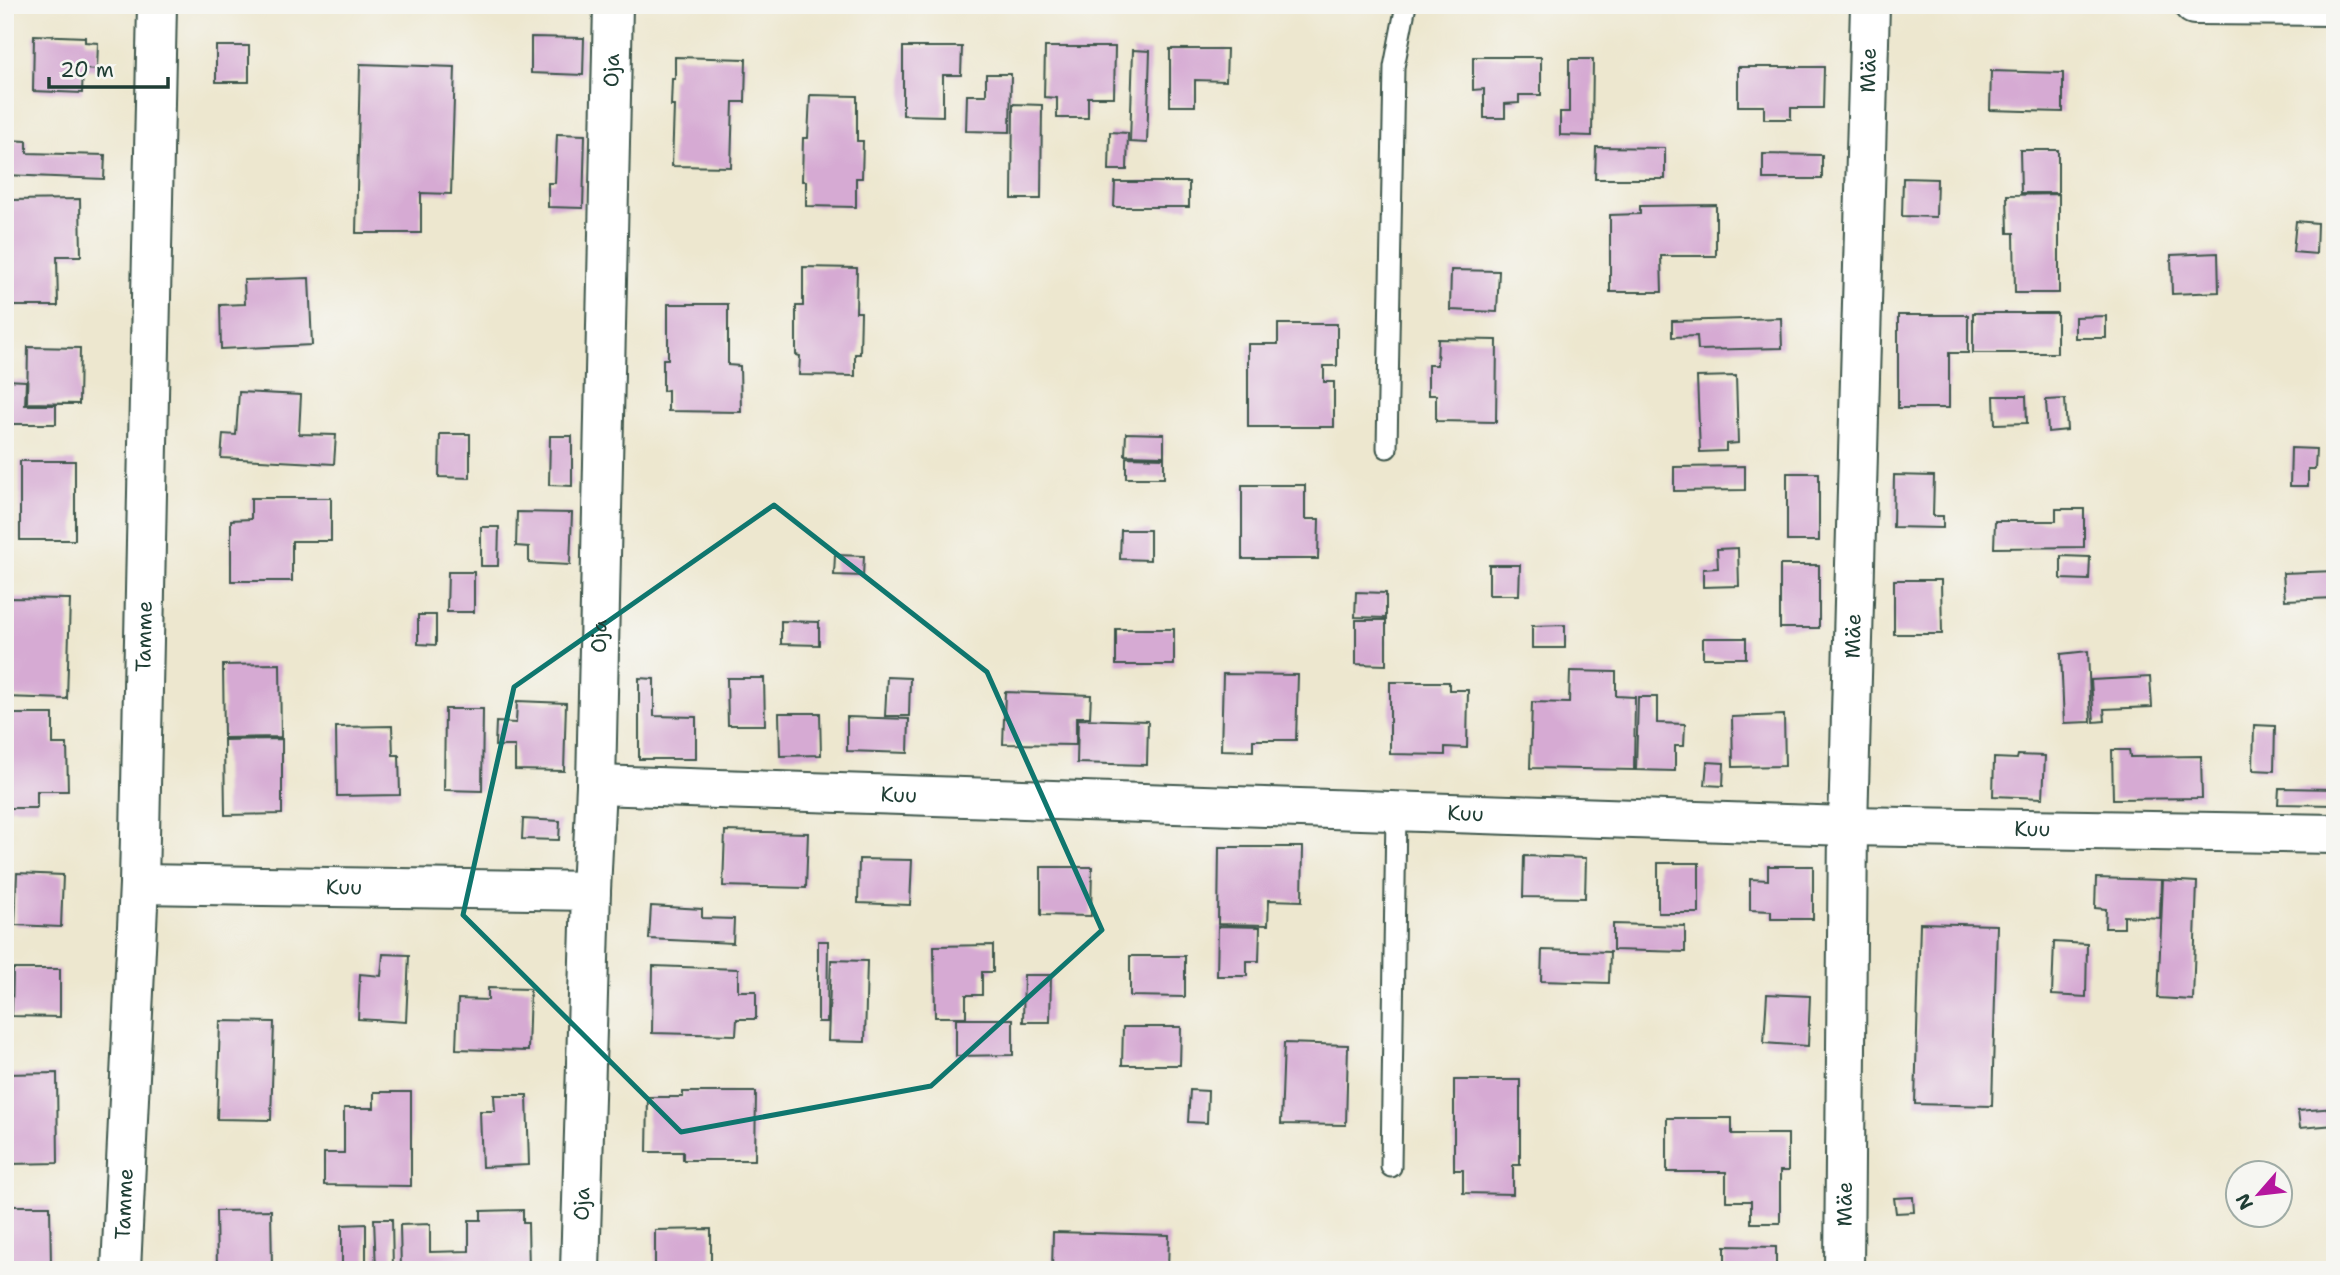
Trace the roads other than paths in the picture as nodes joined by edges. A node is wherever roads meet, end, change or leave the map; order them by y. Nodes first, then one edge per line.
1 (157, 5) edge
2 (613, 5) edge
3 (1406, 5) edge
4 (1870, 5) edge
5 (2194, 5) edge
6 (2335, 6) edge
7 (1387, 449) dead end
8 (596, 785) junction
9 (1396, 811) junction
10 (1848, 826) junction
11 (2335, 834) edge
12 (139, 884) junction
13 (591, 891) junction
14 (1391, 1167) dead end
15 (121, 1270) edge
16 (580, 1270) edge
17 (1844, 1270) edge

1 - 12 street, Tamme
2 - 8 street, Oja
3 - 7 lane
4 - 10 street, Mäe
5 - 6 street
8 - 9 street, Kuu
8 - 13 street, Oja
9 - 10 street, Kuu
9 - 14 lane
10 - 11 street, Kuu
10 - 17 street, Mäe
12 - 13 street, Kuu
12 - 15 street, Tamme
13 - 16 street, Oja

